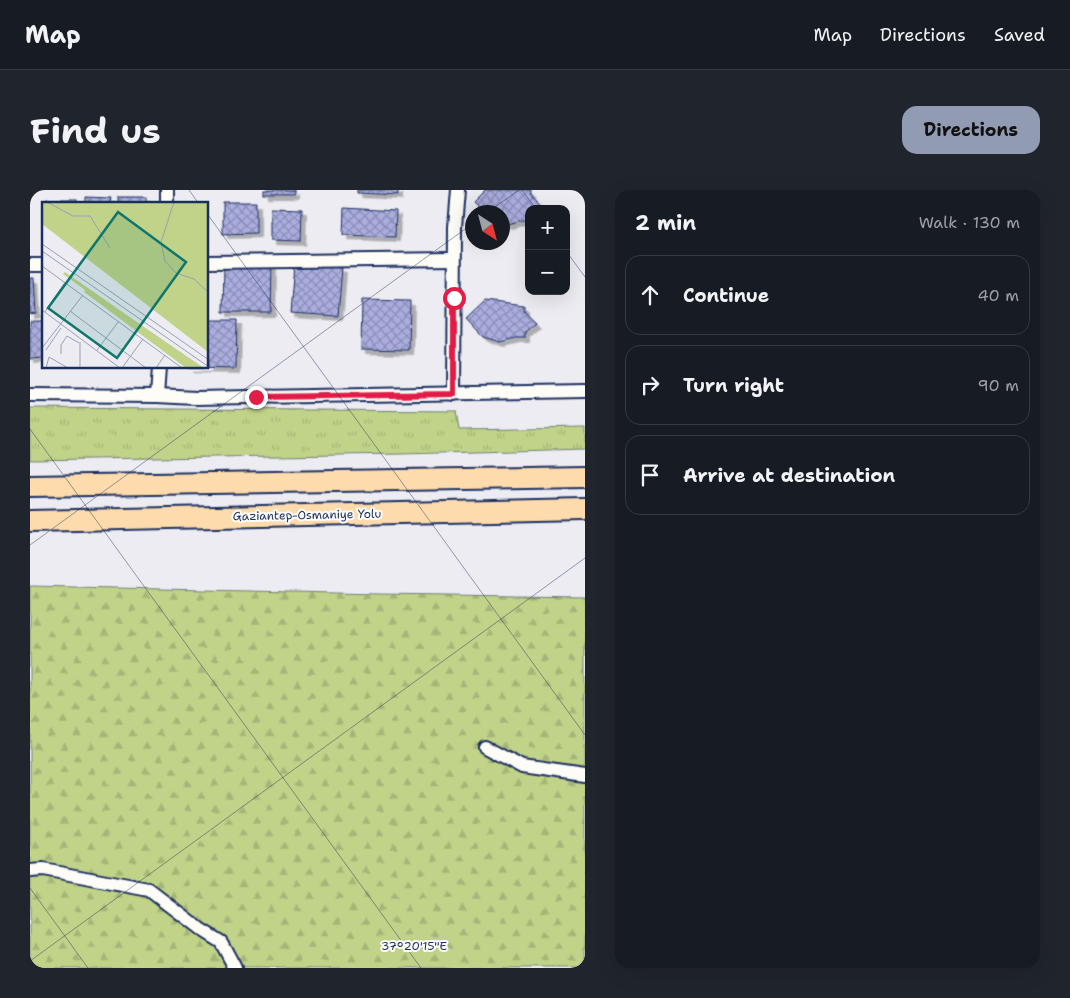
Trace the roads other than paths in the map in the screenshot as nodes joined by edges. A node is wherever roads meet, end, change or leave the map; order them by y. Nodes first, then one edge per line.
1 (458, 190) edge
2 (454, 259) junction
3 (209, 262) edge
4 (159, 369) edge
5 (585, 391) edge
6 (454, 394) junction
7 (30, 395) edge
8 (157, 396) junction
9 (585, 477) edge
10 (30, 486) edge
11 (585, 509) edge
12 (30, 522) edge
13 (485, 747) dead end
14 (585, 776) edge
15 (30, 871) edge
16 (235, 968) edge

1 - 2 street
2 - 3 street
2 - 6 street
4 - 8 street
5 - 6 street
6 - 8 street
7 - 8 street
9 - 10 highway
11 - 12 highway, Gaziantep-Osmaniye Yolu
13 - 14 street
15 - 16 street

